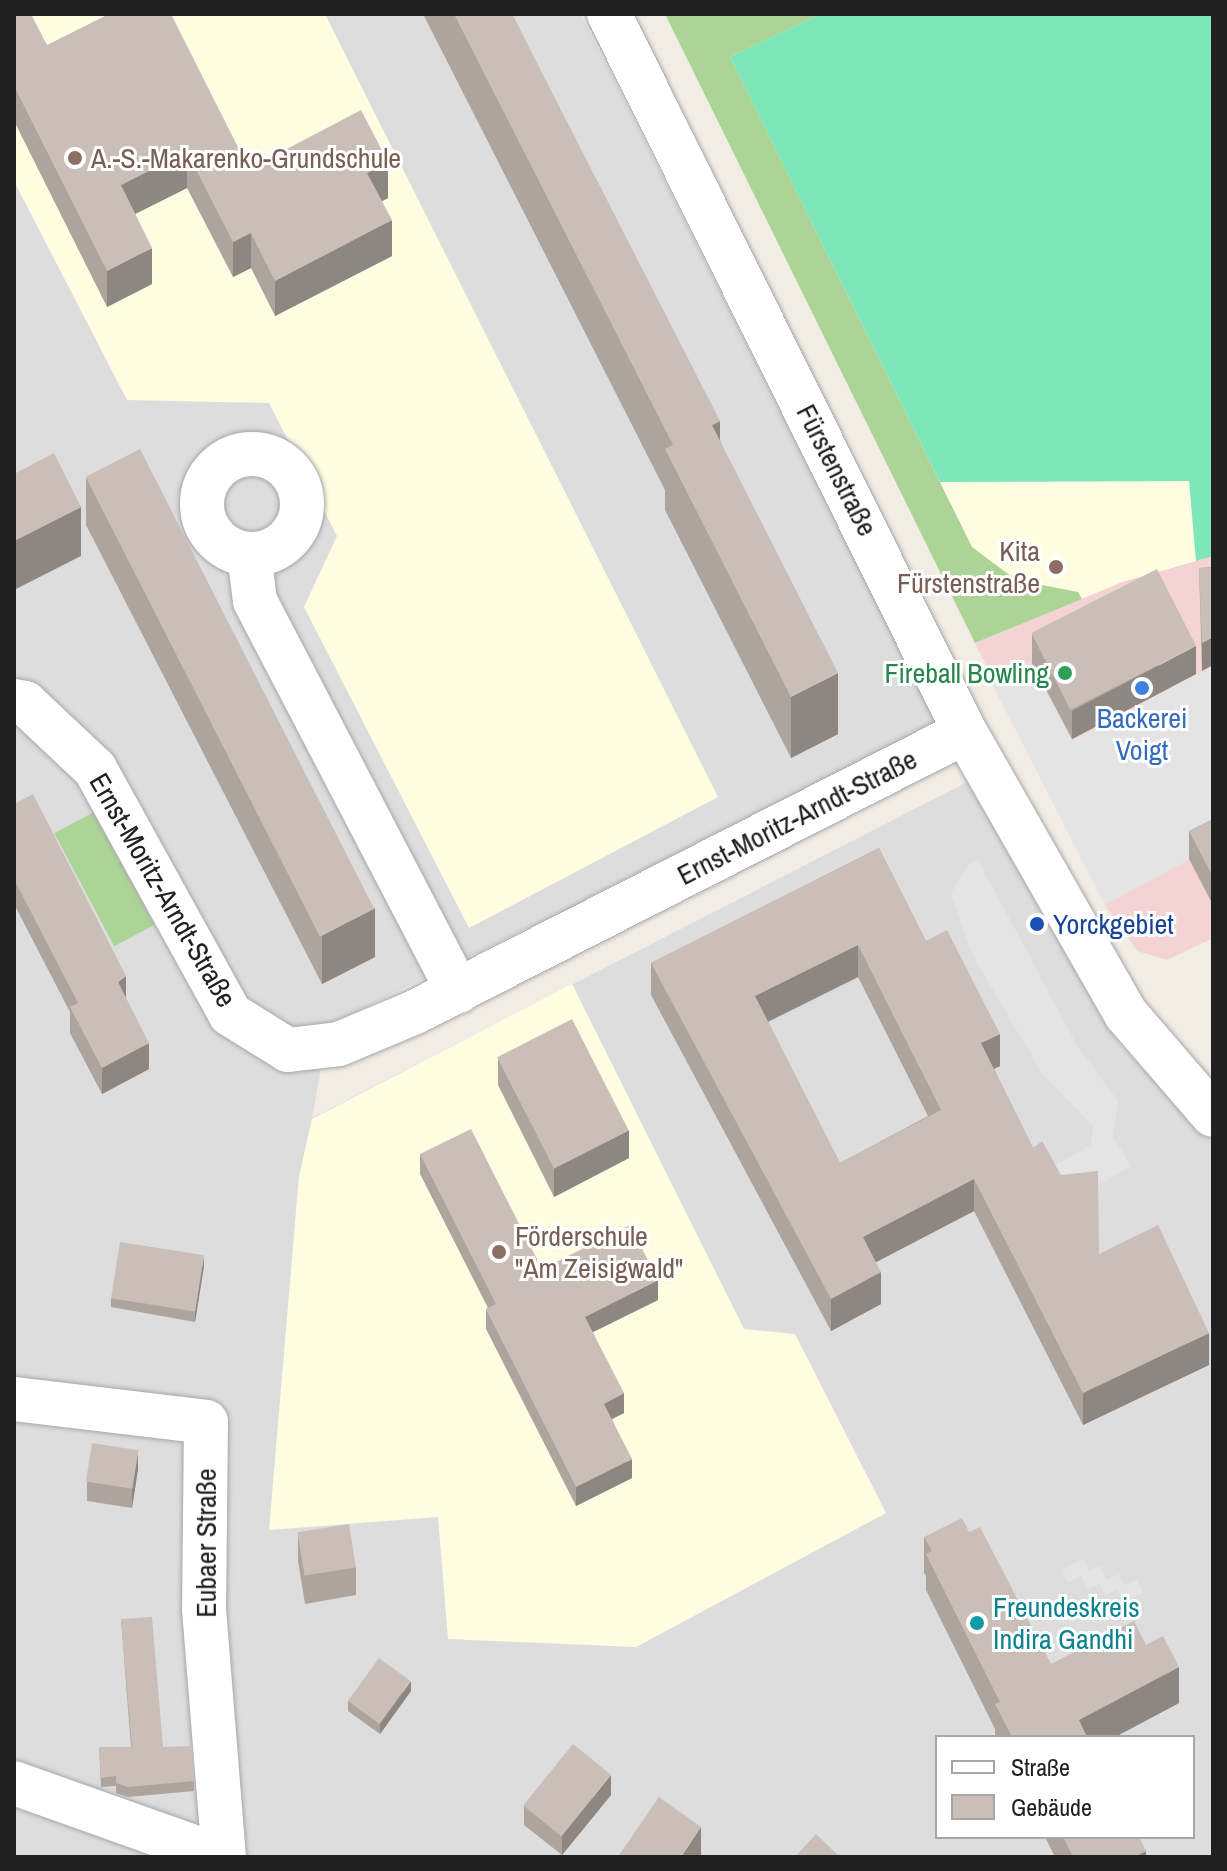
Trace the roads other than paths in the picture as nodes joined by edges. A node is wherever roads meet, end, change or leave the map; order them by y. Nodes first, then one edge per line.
1 (609, 14) edge
2 (249, 554) dead end
3 (14, 701) edge
4 (965, 732) junction
5 (458, 991) junction
6 (1213, 1115) edge
7 (14, 1399) edge
8 (14, 1783) edge
9 (223, 1857) edge

1 - 4 street, Fürstenstraße
2 - 5 street
3 - 5 street, Ernst-Moritz-Arndt-Straße
4 - 5 street, Ernst-Moritz-Arndt-Straße
4 - 6 street, Fürstenstraße
7 - 9 street, Eubaer Straße
8 - 9 street, Eubaer Straße

